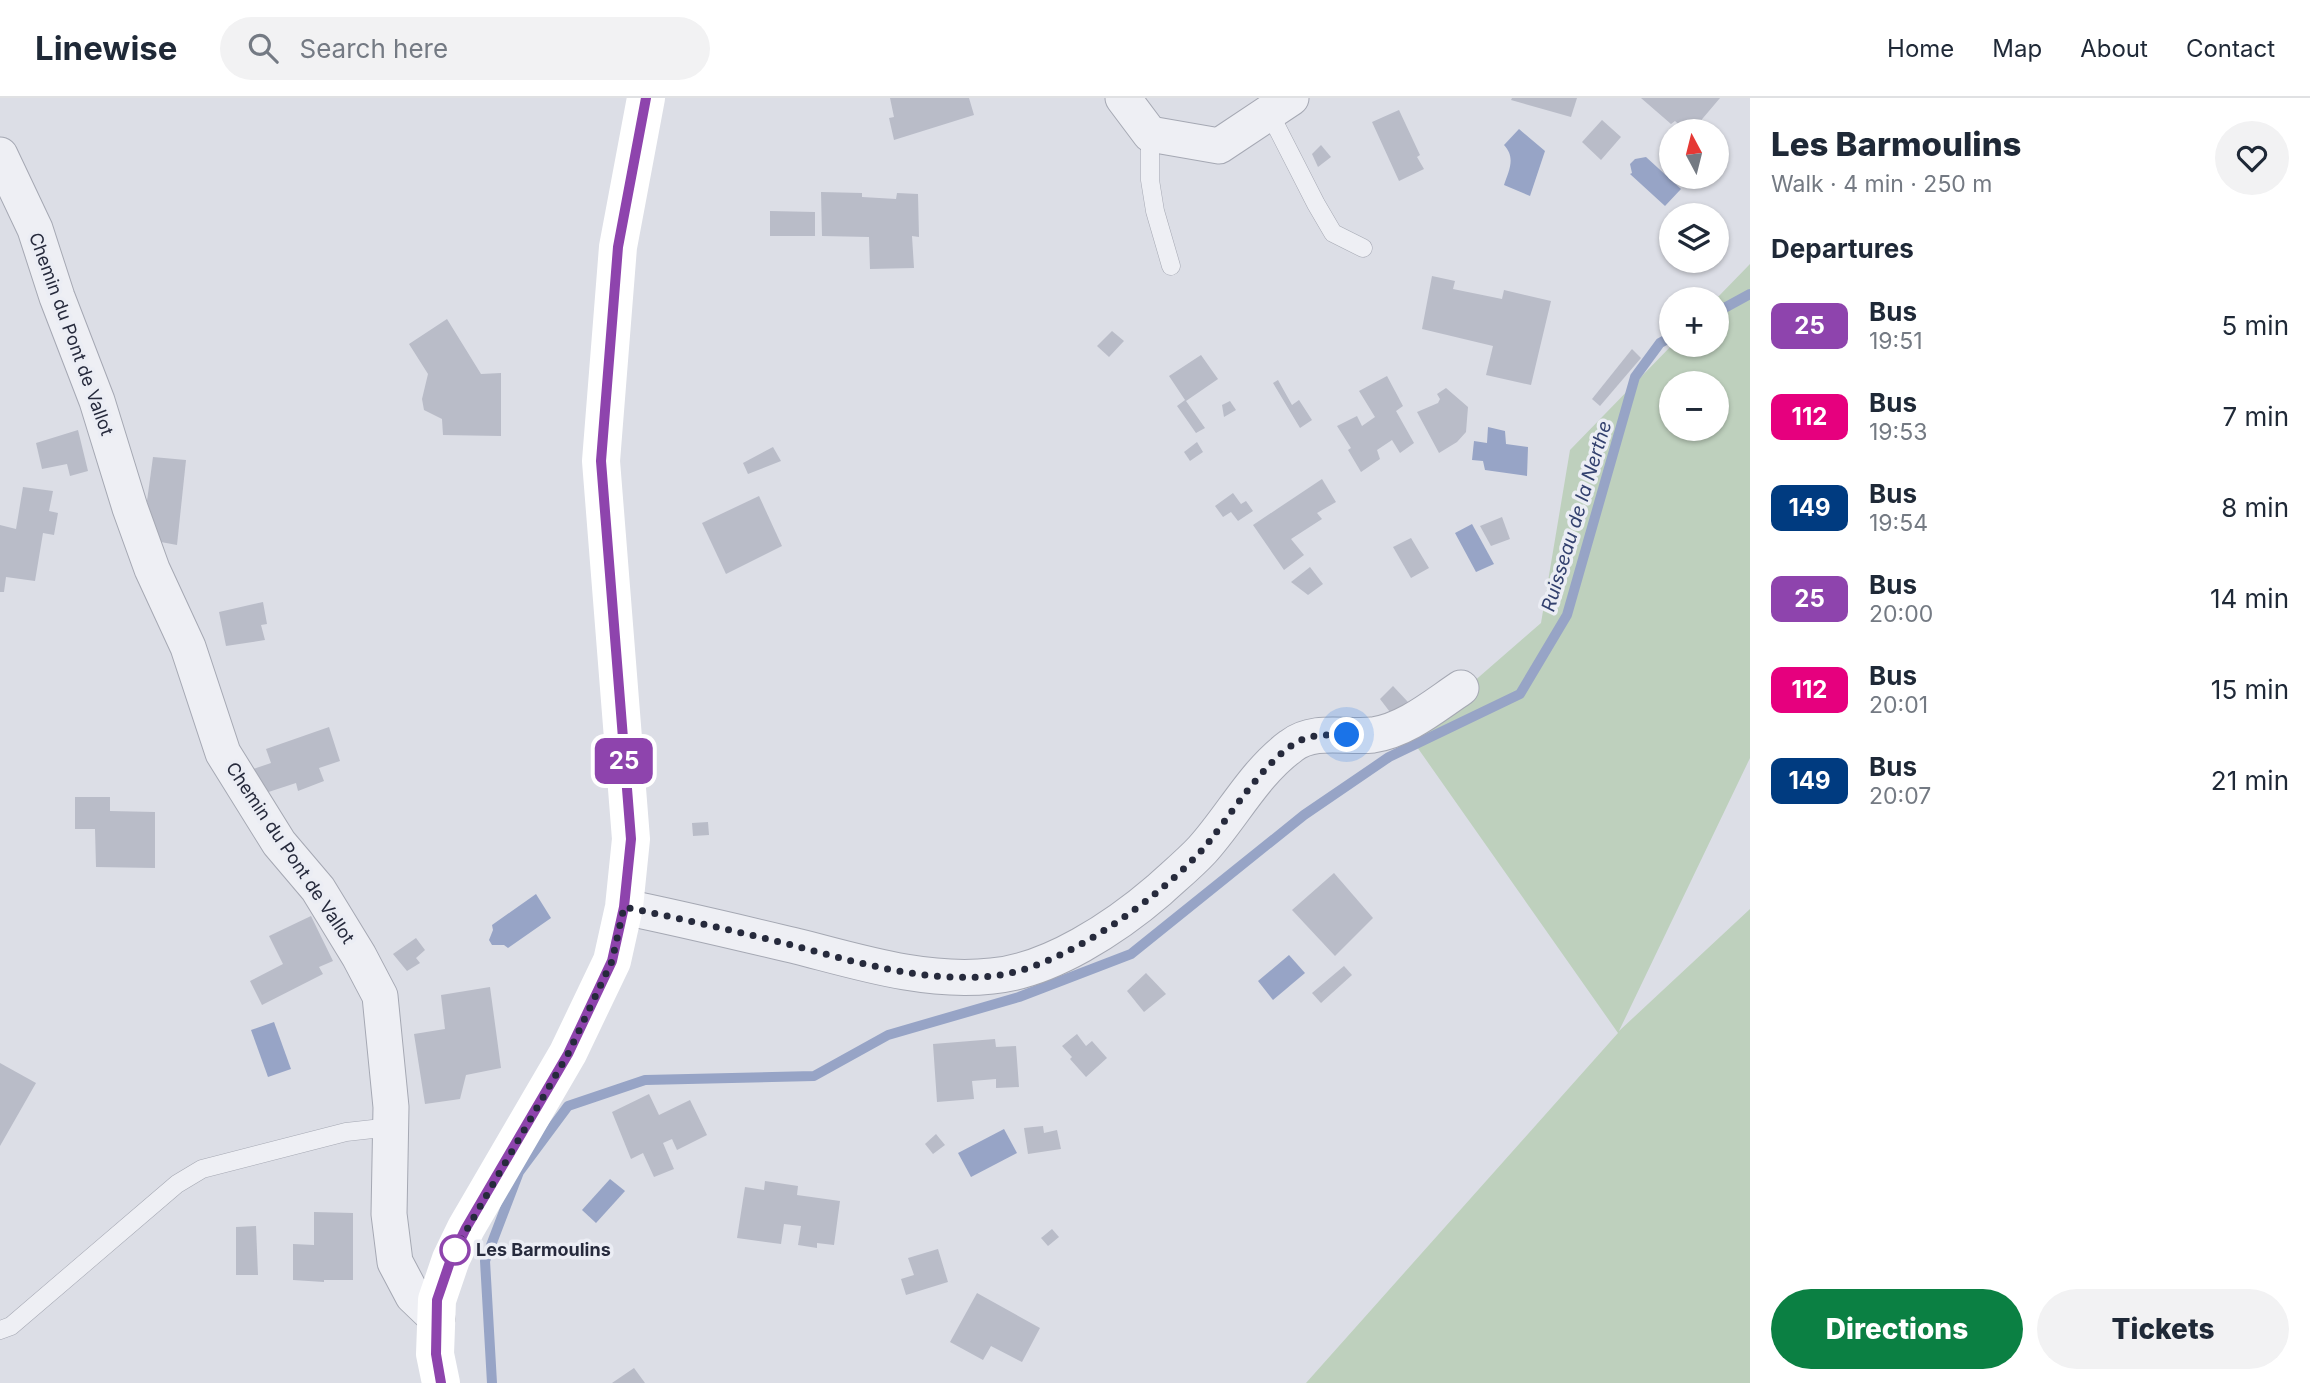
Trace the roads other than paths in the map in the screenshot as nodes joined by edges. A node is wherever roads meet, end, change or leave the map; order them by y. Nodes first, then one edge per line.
1 (646, 98) edge
2 (1123, 98) edge
3 (1280, 105) edge
4 (1150, 134) junction
5 (0, 155) edge
6 (1363, 248) dead end
7 (1171, 266) dead end
8 (1461, 688) dead end
9 (624, 907) junction
10 (391, 1127) junction
11 (437, 1319) junction
12 (0, 1330) edge
13 (441, 1383) edge

1 - 9 street
2 - 4 street
3 - 4 street
3 - 6 lane
4 - 7 lane
5 - 10 street, Chemin du Pont de Vallot
8 - 9 street
9 - 11 street
10 - 11 street, Chemin du Pont de Vallot
10 - 12 lane
11 - 13 street

